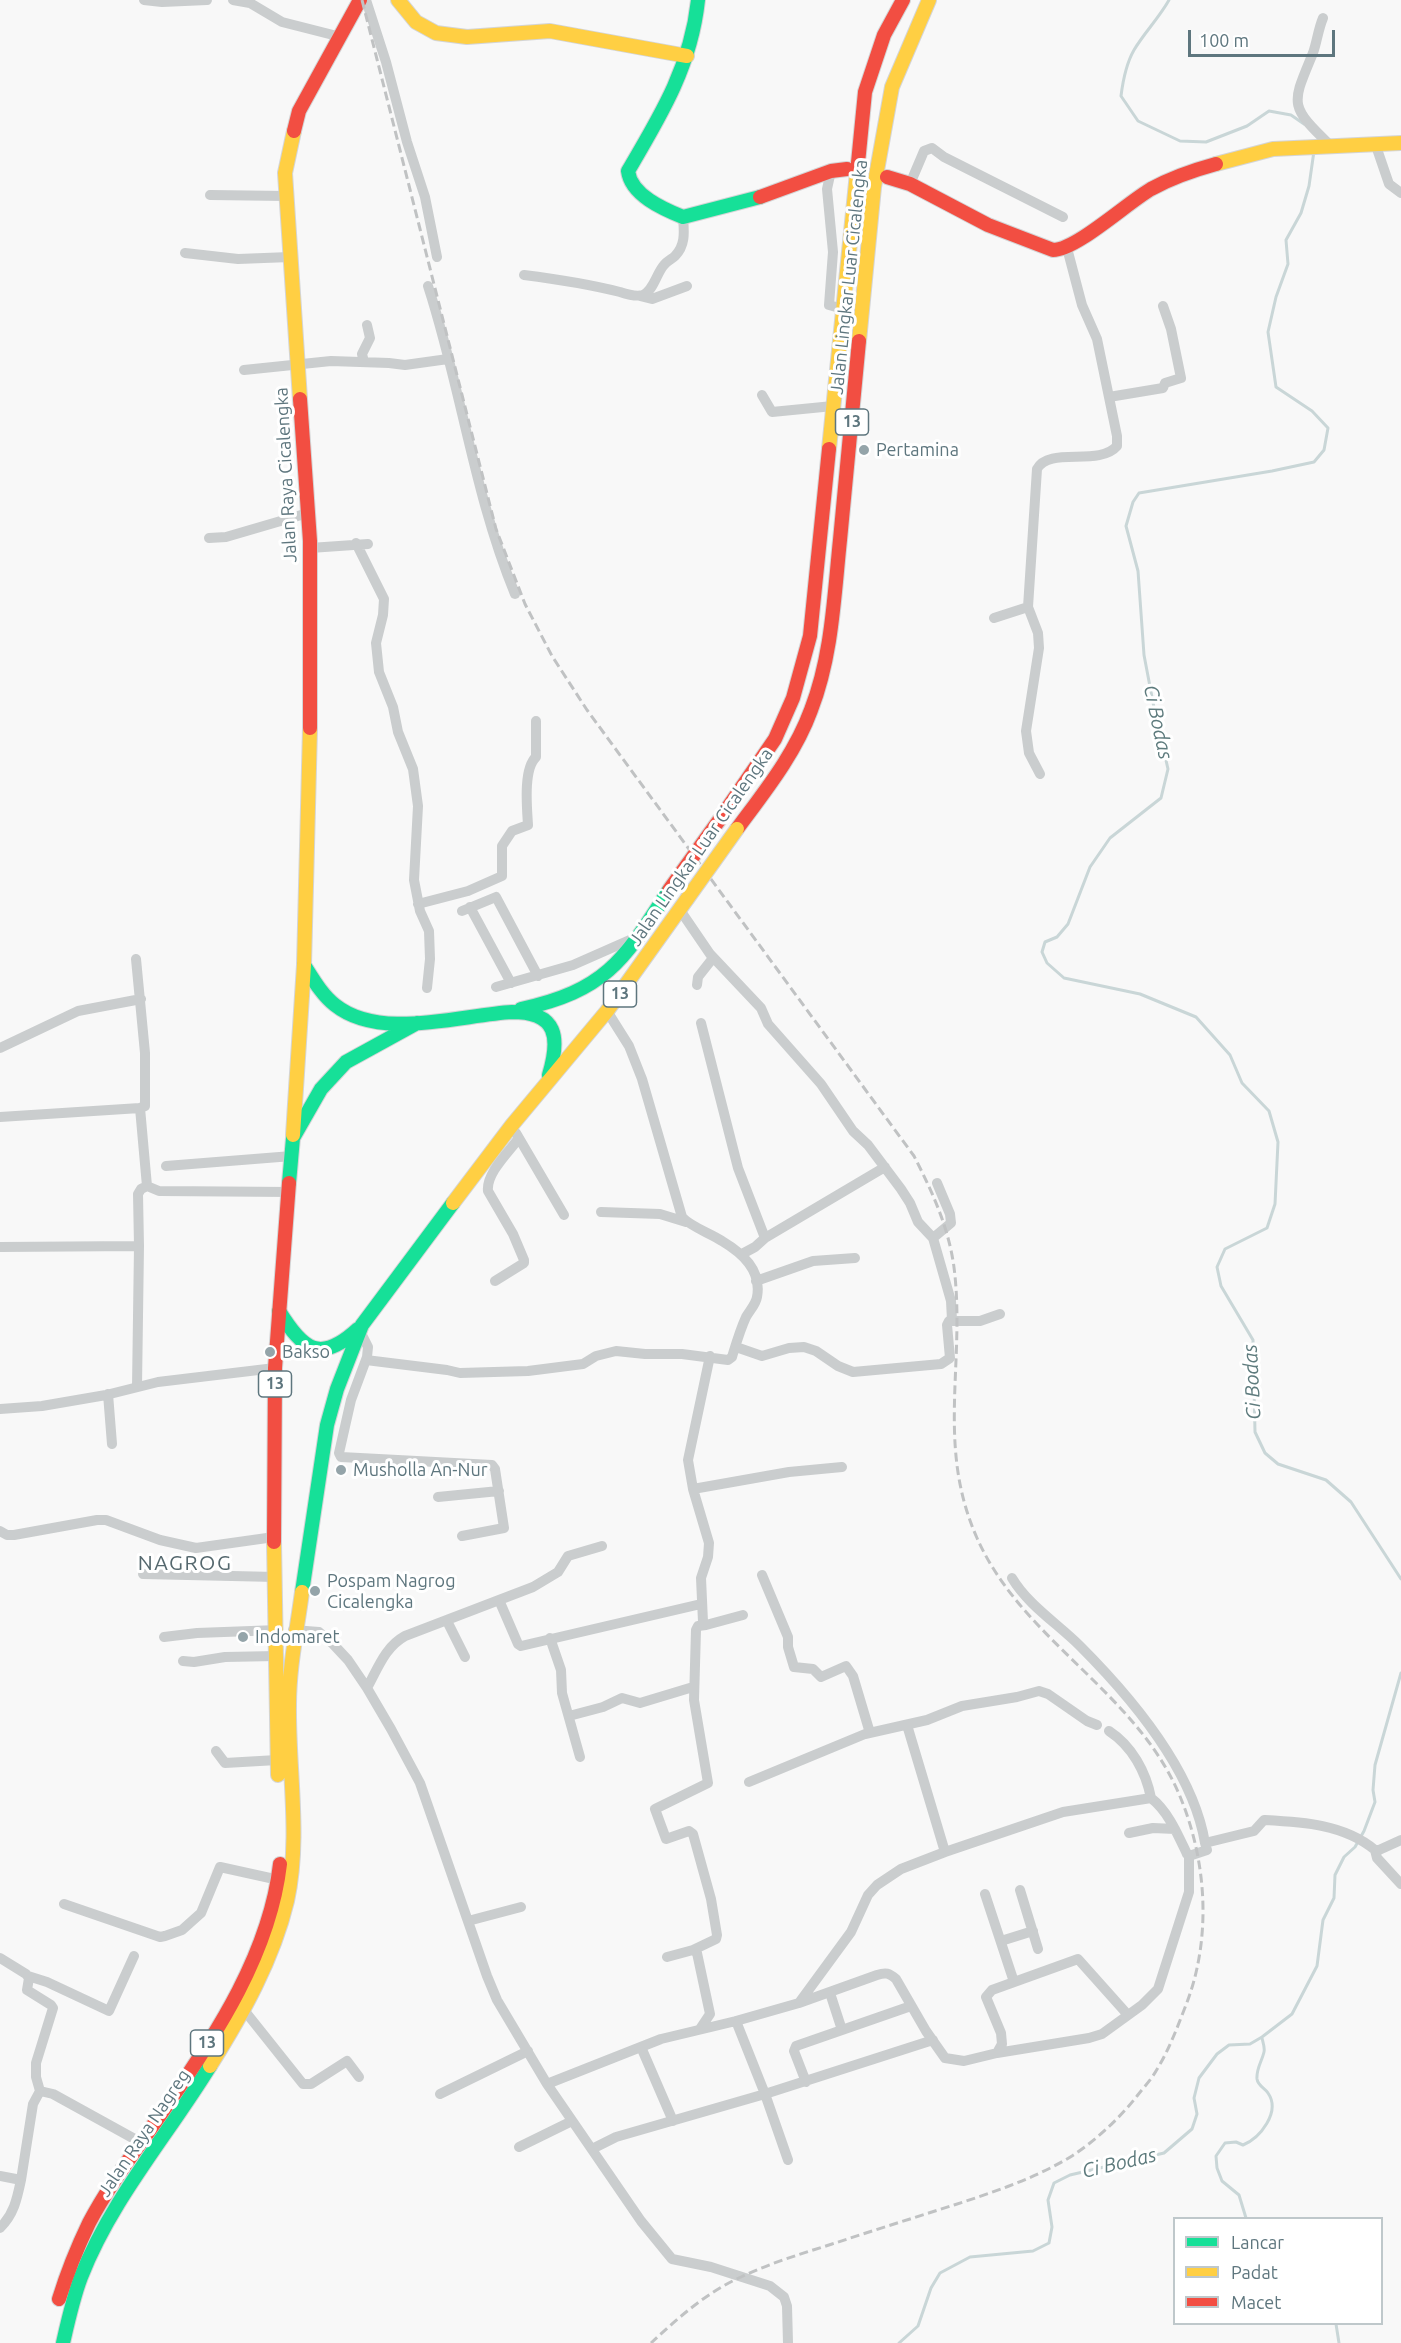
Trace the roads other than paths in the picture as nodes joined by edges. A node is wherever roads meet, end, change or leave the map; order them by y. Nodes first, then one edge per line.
1 (144, 0) edge
2 (207, 0) edge
3 (233, 0) edge
4 (398, 0) edge
5 (698, 0) edge
6 (903, 0) edge
7 (929, 0) edge
8 (360, 1) edge
9 (1323, 18) dead end
10 (341, 37) junction
11 (687, 56) junction
12 (1401, 143) edge
13 (1318, 146) junction
14 (1376, 146) junction
15 (847, 169) dead end
16 (831, 171) junction
17 (887, 177) dead end
18 (910, 184) junction
19 (1401, 193) edge
20 (210, 195) dead end
21 (286, 196) junction
22 (683, 217) junction
23 (1063, 217) dead end
24 (1067, 248) junction
25 (185, 253) dead end
26 (290, 257) junction
27 (437, 257) dead end
28 (524, 275) dead end
29 (428, 286) dead end
30 (687, 286) dead end
31 (640, 296) junction
32 (1163, 306) dead end
33 (843, 309) junction
34 (367, 325) dead end
35 (448, 359) junction
36 (363, 362) junction
37 (298, 364) junction
38 (244, 370) dead end
39 (762, 395) dead end
40 (1109, 397) junction
41 (833, 406) junction
42 (308, 513) junction
43 (209, 538) dead end
44 (356, 543) junction
45 (369, 544) dead end
46 (310, 548) junction
47 (515, 594) dead end
48 (1028, 607) junction
49 (993, 618) dead end
50 (536, 721) dead end
51 (1040, 774) dead end
52 (418, 904) junction
53 (683, 905) junction
54 (638, 937) junction
55 (714, 958) junction
56 (136, 959) dead end
57 (304, 965) junction
58 (538, 976) junction
59 (511, 983) junction
60 (697, 985) dead end
61 (496, 987) dead end
62 (427, 988) dead end
63 (141, 999) junction
64 (510, 1011) junction
65 (607, 1011) junction
66 (417, 1023) junction
67 (701, 1023) dead end
68 (0, 1048) edge
69 (547, 1083) junction
70 (140, 1108) junction
71 (0, 1117) edge
72 (512, 1125) junction
73 (293, 1138) junction
74 (519, 1138) junction
75 (292, 1156) junction
76 (166, 1166) dead end
77 (885, 1167) junction
78 (937, 1184) dead end
79 (147, 1186) junction
80 (290, 1192) junction
81 (601, 1212) dead end
82 (564, 1215) dead end
83 (686, 1222) junction
84 (765, 1238) junction
85 (933, 1238) junction
86 (140, 1246) junction
87 (0, 1247) edge
88 (742, 1254) junction
89 (855, 1258) dead end
90 (495, 1281) dead end
91 (756, 1281) junction
92 (279, 1311) junction
93 (1000, 1314) dead end
94 (952, 1320) junction
95 (361, 1328) junction
96 (736, 1347) junction
97 (710, 1356) junction
98 (366, 1360) junction
99 (275, 1368) junction
100 (137, 1387) junction
101 (108, 1394) junction
102 (0, 1408) edge
103 (112, 1444) dead end
104 (842, 1467) dead end
105 (693, 1489) junction
106 (498, 1491) junction
107 (438, 1497) dead end
108 (0, 1531) edge
109 (462, 1536) dead end
110 (274, 1537) junction
111 (602, 1546) dead end
112 (143, 1574) dead end
113 (762, 1575) dead end
114 (276, 1577) junction
115 (1012, 1578) dead end
116 (499, 1600) junction
117 (701, 1604) junction
118 (743, 1615) dead end
119 (447, 1620) junction
120 (706, 1624) junction
121 (276, 1630) junction
122 (297, 1630) junction
123 (164, 1637) dead end
124 (550, 1638) junction
125 (276, 1656) junction
126 (465, 1657) dead end
127 (183, 1661) dead end
128 (693, 1687) junction
129 (367, 1688) junction
130 (569, 1716) junction
131 (907, 1725) junction
132 (1096, 1725) dead end
133 (1109, 1731) dead end
134 (870, 1733) junction
135 (216, 1751) dead end
136 (580, 1757) dead end
137 (277, 1760) junction
138 (749, 1782) dead end
139 (278, 1794) dead end
140 (1151, 1798) junction
141 (1175, 1829) junction
142 (1129, 1833) dead end
143 (279, 1840) dead end
144 (1401, 1840) edge
145 (1205, 1843) junction
146 (1370, 1846) junction
147 (945, 1852) junction
148 (1190, 1856) junction
149 (279, 1880) junction
150 (1401, 1884) edge
151 (1020, 1890) dead end
152 (985, 1894) dead end
153 (64, 1904) dead end
154 (521, 1907) dead end
155 (468, 1921) junction
156 (1033, 1931) junction
157 (1001, 1941) junction
158 (1038, 1948) dead end
159 (693, 1950) junction
160 (134, 1956) dead end
161 (0, 1958) edge
162 (667, 1958) dead end
163 (28, 1976) junction
164 (1014, 1982) junction
165 (830, 1993) junction
166 (799, 2003) junction
167 (911, 2006) junction
168 (244, 2010) junction
169 (1128, 2015) junction
170 (736, 2021) junction
171 (700, 2029) junction
172 (842, 2030) junction
173 (933, 2040) junction
174 (640, 2047) junction
175 (528, 2051) junction
176 (997, 2053) junction
177 (358, 2077) dead end
178 (806, 2082) junction
179 (547, 2084) junction
180 (40, 2091) junction
181 (440, 2094) dead end
182 (765, 2094) junction
183 (572, 2121) junction
184 (673, 2121) junction
185 (140, 2142) junction
186 (519, 2147) dead end
187 (592, 2149) junction
188 (788, 2160) dead end
189 (0, 2176) edge
190 (21, 2180) junction
191 (0, 2228) edge
192 (49, 2343) edge
193 (63, 2343) edge
194 (788, 2343) edge

1 - 2 street
3 - 10 street
4 - 11 main road
5 - 11 main road
6 - 33 main road, Jalan Lingkar Luar Cicalengka / 13
7 - 53 main road, Jalan Lingkar Luar Cicalengka / 13, bridge
8 - 10 main road, Jalan Raya Cicalengka
8 - 27 street
9 - 13 street
10 - 21 main road, Jalan Raya Cicalengka
11 - 22 main road
12 - 14 main road
13 - 14 main road
13 - 24 main road
14 - 19 street
15 - 16 main road
16 - 22 main road
16 - 33 street
17 - 18 main road
18 - 23 street
18 - 24 main road
20 - 21 street
21 - 26 main road, Jalan Raya Cicalengka
22 - 31 street
24 - 40 street
25 - 26 street
26 - 37 main road, Jalan Raya Cicalengka
28 - 31 street
29 - 35 street
30 - 31 street
32 - 40 street
33 - 41 main road, Jalan Lingkar Luar Cicalengka / 13
34 - 36 street
35 - 36 street
35 - 47 street
36 - 37 street
37 - 38 street
37 - 42 main road, Jalan Raya Cicalengka
39 - 41 street
40 - 48 street
41 - 54 main road, Jalan Lingkar Luar Cicalengka / 13, bridge
42 - 43 street
42 - 46 main road, Jalan Raya Cicalengka
44 - 45 street
44 - 46 street
44 - 52 street
46 - 57 main road, Jalan Raya Cicalengka
48 - 49 street
48 - 51 street
50 - 52 street
52 - 62 street
53 - 55 street
53 - 65 main road, Jalan Lingkar Luar Cicalengka / 13
54 - 58 street
54 - 64 main road, Jalan Lingkar Luar Cicalengka / 13
55 - 60 street
55 - 77 street
56 - 63 street
57 - 66 main road
57 - 73 main road, Jalan Raya Cicalengka
58 - 59 street
58 - 59 street
59 - 61 street
63 - 68 street
63 - 70 street
64 - 66 main road, 13
64 - 69 main road
65 - 69 main road, Jalan Lingkar Luar Cicalengka / 13
65 - 83 street
66 - 73 main road, 13
67 - 84 street
69 - 72 main road, Jalan Lingkar Luar Cicalengka / 13
70 - 71 street
70 - 79 street
72 - 74 street
72 - 95 main road, Jalan Lingkar Luar Cicalengka / 13
73 - 75 main road, 13
74 - 82 street
74 - 90 street
75 - 76 street
75 - 80 main road, 13
77 - 84 street
77 - 85 street
78 - 85 street
79 - 80 street
79 - 86 street
80 - 92 main road, 13
81 - 83 street
83 - 88 street
84 - 88 street
85 - 94 street
86 - 87 street
86 - 100 street
88 - 91 street
89 - 91 street
91 - 96 street
92 - 95 main road
92 - 99 main road, 13
93 - 94 street
94 - 96 street
95 - 98 street
95 - 122 main road, Jalan Lingkar Luar Cicalengka / 13
96 - 97 street
97 - 98 street
97 - 105 street
98 - 106 street
99 - 100 street
99 - 110 main road, 13
100 - 101 street
101 - 102 street
101 - 103 street
104 - 105 street
105 - 117 street
106 - 107 street
106 - 109 street
108 - 110 street
110 - 114 main road, 13
111 - 116 street
112 - 114 street
113 - 134 street
114 - 121 main road, 13
115 - 145 street
116 - 119 street
116 - 124 street
117 - 120 street
117 - 124 street
118 - 120 street
119 - 126 street
119 - 129 street
120 - 128 street
121 - 122 street
121 - 123 street
121 - 125 main road, 13
122 - 129 street
122 - 168 main road, Jalan Raya Nagreg / 13
124 - 130 street
125 - 127 street
125 - 137 main road, 13
128 - 130 street
128 - 159 street
129 - 155 street
130 - 136 street
131 - 132 street
131 - 134 street
131 - 147 street
133 - 140 street
134 - 138 street
135 - 137 street
137 - 139 main road, 13
140 - 141 street
140 - 147 street
141 - 142 street
141 - 148 street
143 - 149 main road, Jalan Raya Nagreg / 13
144 - 146 street
145 - 146 street
145 - 148 street
146 - 150 street
147 - 166 street
148 - 169 street
149 - 153 street
149 - 185 main road, Jalan Raya Nagreg / 13
151 - 156 street
152 - 157 street
154 - 155 street
155 - 175 street
156 - 157 street
156 - 158 street
157 - 164 street
159 - 162 street
159 - 171 street
160 - 163 street
161 - 163 street
163 - 180 street
164 - 169 street
164 - 176 street
165 - 166 street
165 - 167 street
165 - 172 street
166 - 170 street
167 - 172 street
167 - 173 street
168 - 177 street
168 - 193 main road, Jalan Raya Nagreg / 13
169 - 176 street
170 - 171 street
170 - 182 street
171 - 174 street
172 - 178 street
173 - 176 street
173 - 178 street
174 - 179 street
174 - 184 street
175 - 179 street
175 - 181 street
178 - 182 street
179 - 183 street
180 - 185 street
180 - 190 street
182 - 184 street
182 - 188 street
183 - 186 street
183 - 187 street
184 - 187 street
185 - 192 main road, Jalan Raya Nagreg / 13
187 - 194 street
189 - 190 street
190 - 191 street

